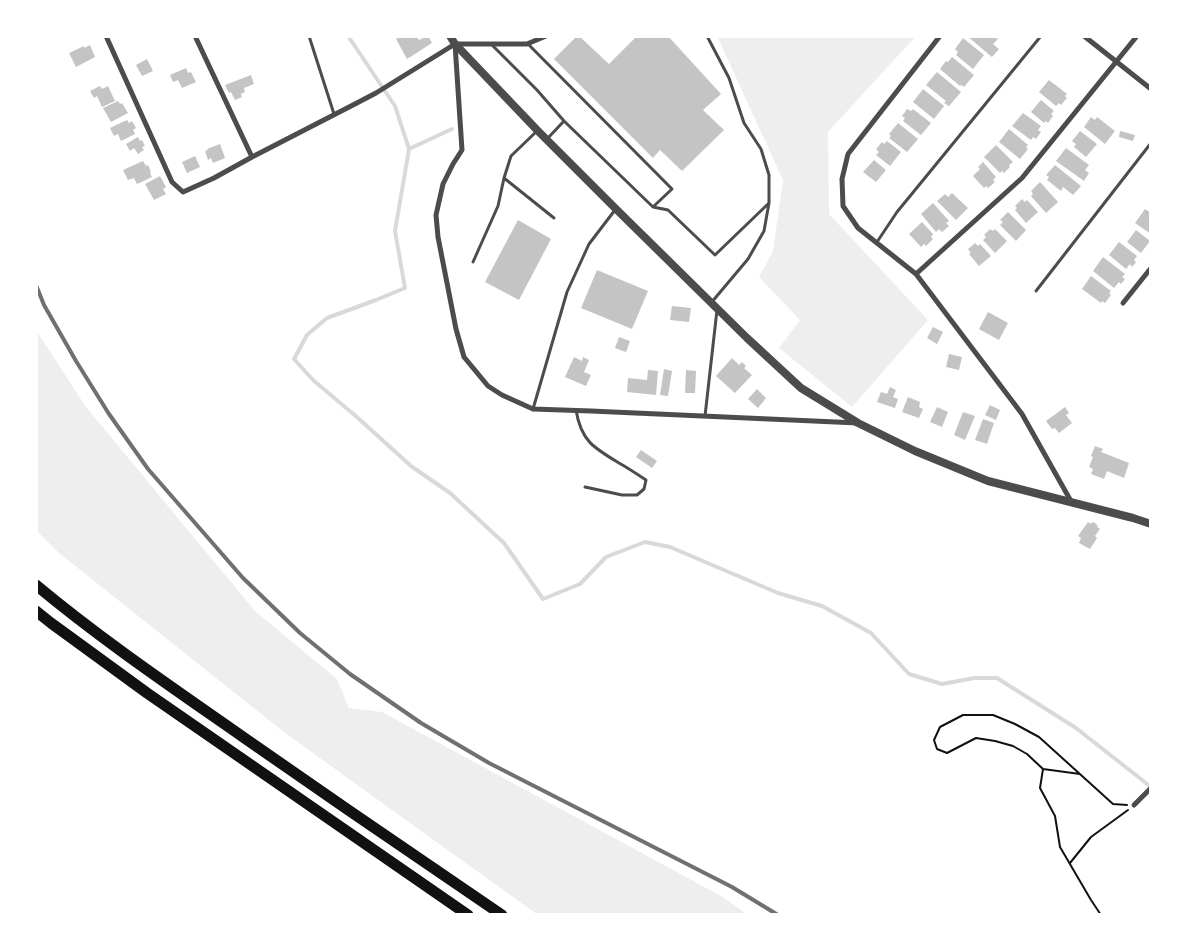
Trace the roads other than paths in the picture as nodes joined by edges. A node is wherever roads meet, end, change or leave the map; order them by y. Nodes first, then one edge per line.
1 (106, 36) edge
2 (195, 36) edge
3 (310, 36) edge
4 (450, 36) edge
5 (546, 36) edge
6 (707, 36) edge
7 (940, 36) edge
8 (1041, 36) edge
9 (1084, 36) edge
10 (1136, 36) edge
11 (454, 44) junction
12 (491, 44) junction
13 (527, 44) junction
14 (1116, 62) junction
15 (1151, 89) edge
16 (334, 115) junction
17 (564, 121) junction
18 (538, 131) junction
19 (546, 139) junction
20 (1151, 143) edge
21 (252, 157) junction
22 (504, 178) junction
23 (769, 203) junction
24 (653, 207) junction
25 (616, 209) junction
26 (554, 218) dead end
27 (877, 242) junction
28 (473, 262) dead end
29 (1151, 268) edge
30 (916, 274) junction
31 (1036, 291) dead end
32 (1123, 303) dead end
33 (714, 306) junction
34 (533, 409) junction
35 (576, 410) junction
36 (705, 416) junction
37 (858, 423) junction
38 (585, 487) dead end
39 (1072, 503) junction
40 (1151, 524) edge
41 (36, 585) edge
42 (36, 610) edge
43 (1151, 788) edge
44 (1134, 805) road end
45 (468, 915) edge
46 (502, 915) edge

1 - 21 street
2 - 21 street
3 - 16 lane
4 - 11 street
5 - 13 street
6 - 23 lane
7 - 27 street
8 - 27 lane
9 - 14 street
10 - 14 street
11 - 12 street
11 - 16 street
11 - 18 street
11 - 34 street
12 - 13 street
12 - 17 lane
13 - 24 lane
14 - 15 street
14 - 30 street
16 - 21 street
17 - 19 lane
17 - 24 lane
18 - 19 street
18 - 22 lane
19 - 25 street
20 - 31 lane
22 - 26 lane
22 - 28 lane
23 - 24 lane
23 - 33 lane
25 - 33 street
25 - 34 lane
27 - 30 street
29 - 32 street
30 - 39 street
33 - 36 lane
33 - 37 street
34 - 35 street
35 - 36 street
35 - 38 lane
36 - 37 street
37 - 39 street
39 - 40 street
41 - 46 highway
42 - 45 highway
43 - 44 street

